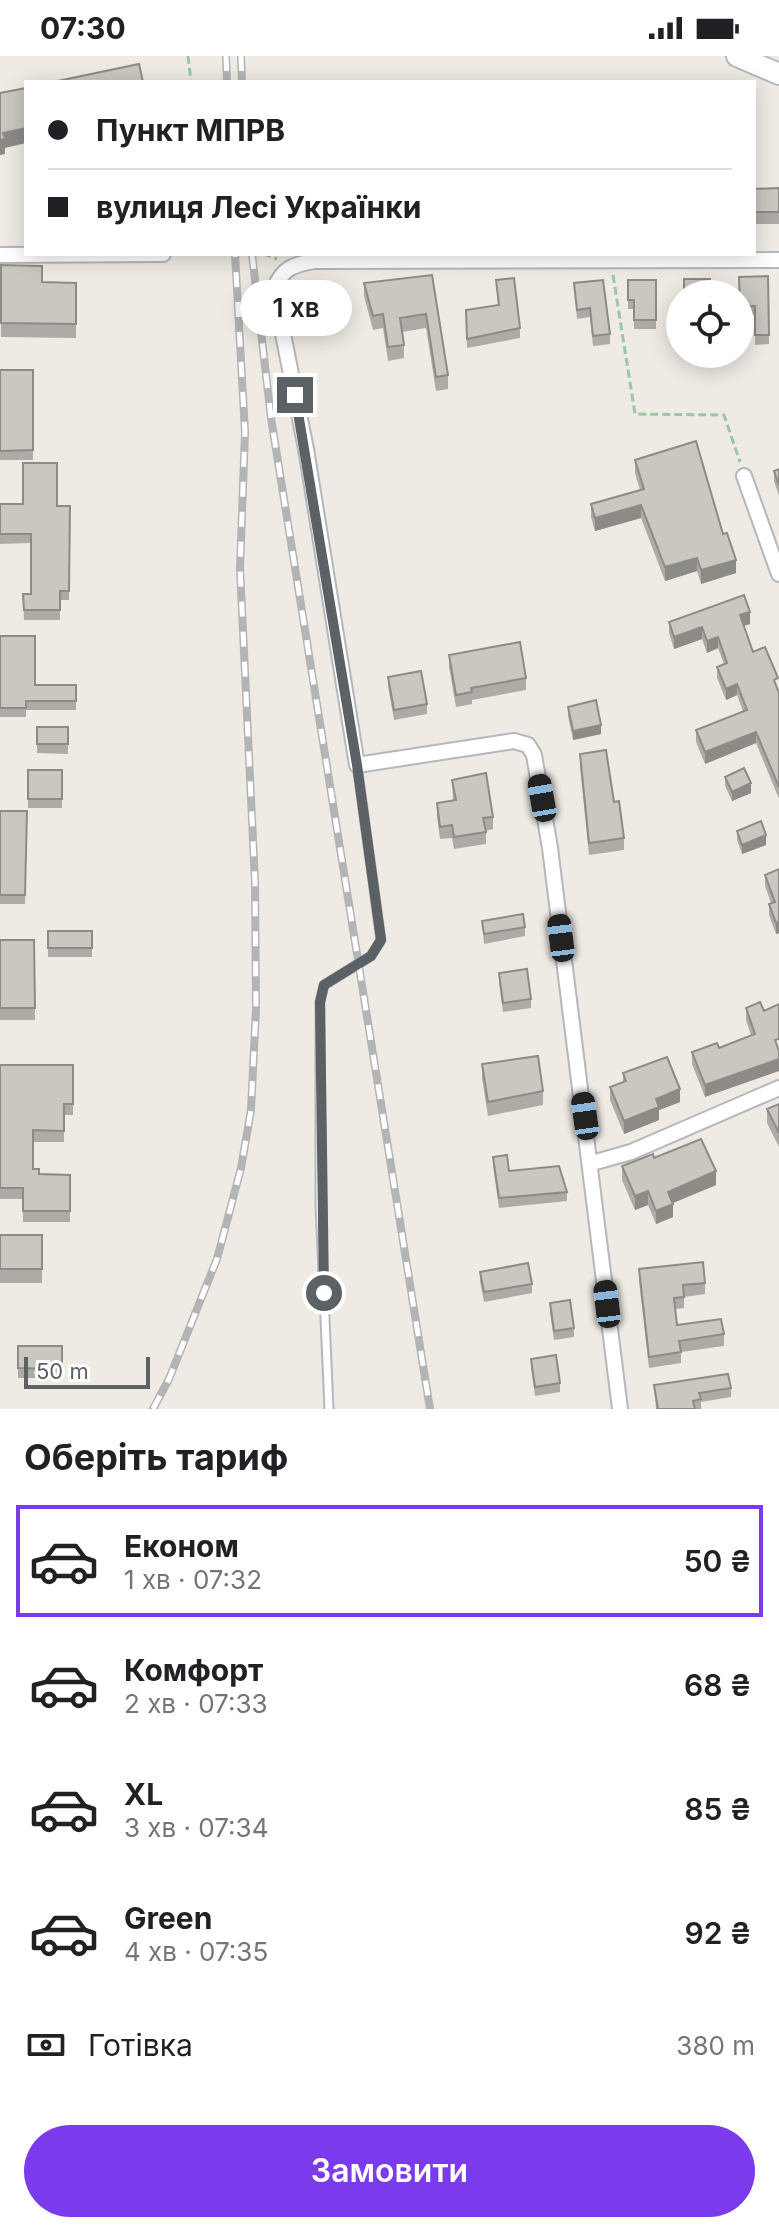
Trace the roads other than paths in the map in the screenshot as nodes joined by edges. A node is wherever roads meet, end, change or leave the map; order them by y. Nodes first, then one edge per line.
1 (737, 56) edge
2 (779, 74) edge
3 (0, 255) edge
4 (24, 255) edge
5 (779, 260) edge
6 (744, 476) road end
7 (779, 574) edge
8 (357, 765) junction
9 (779, 1088) edge
10 (592, 1163) junction
11 (329, 1409) edge
12 (620, 1409) edge

1 - 2 main road
3 - 4 street
5 - 8 street
6 - 7 street
8 - 10 street
8 - 11 lane
9 - 10 street
10 - 12 street

